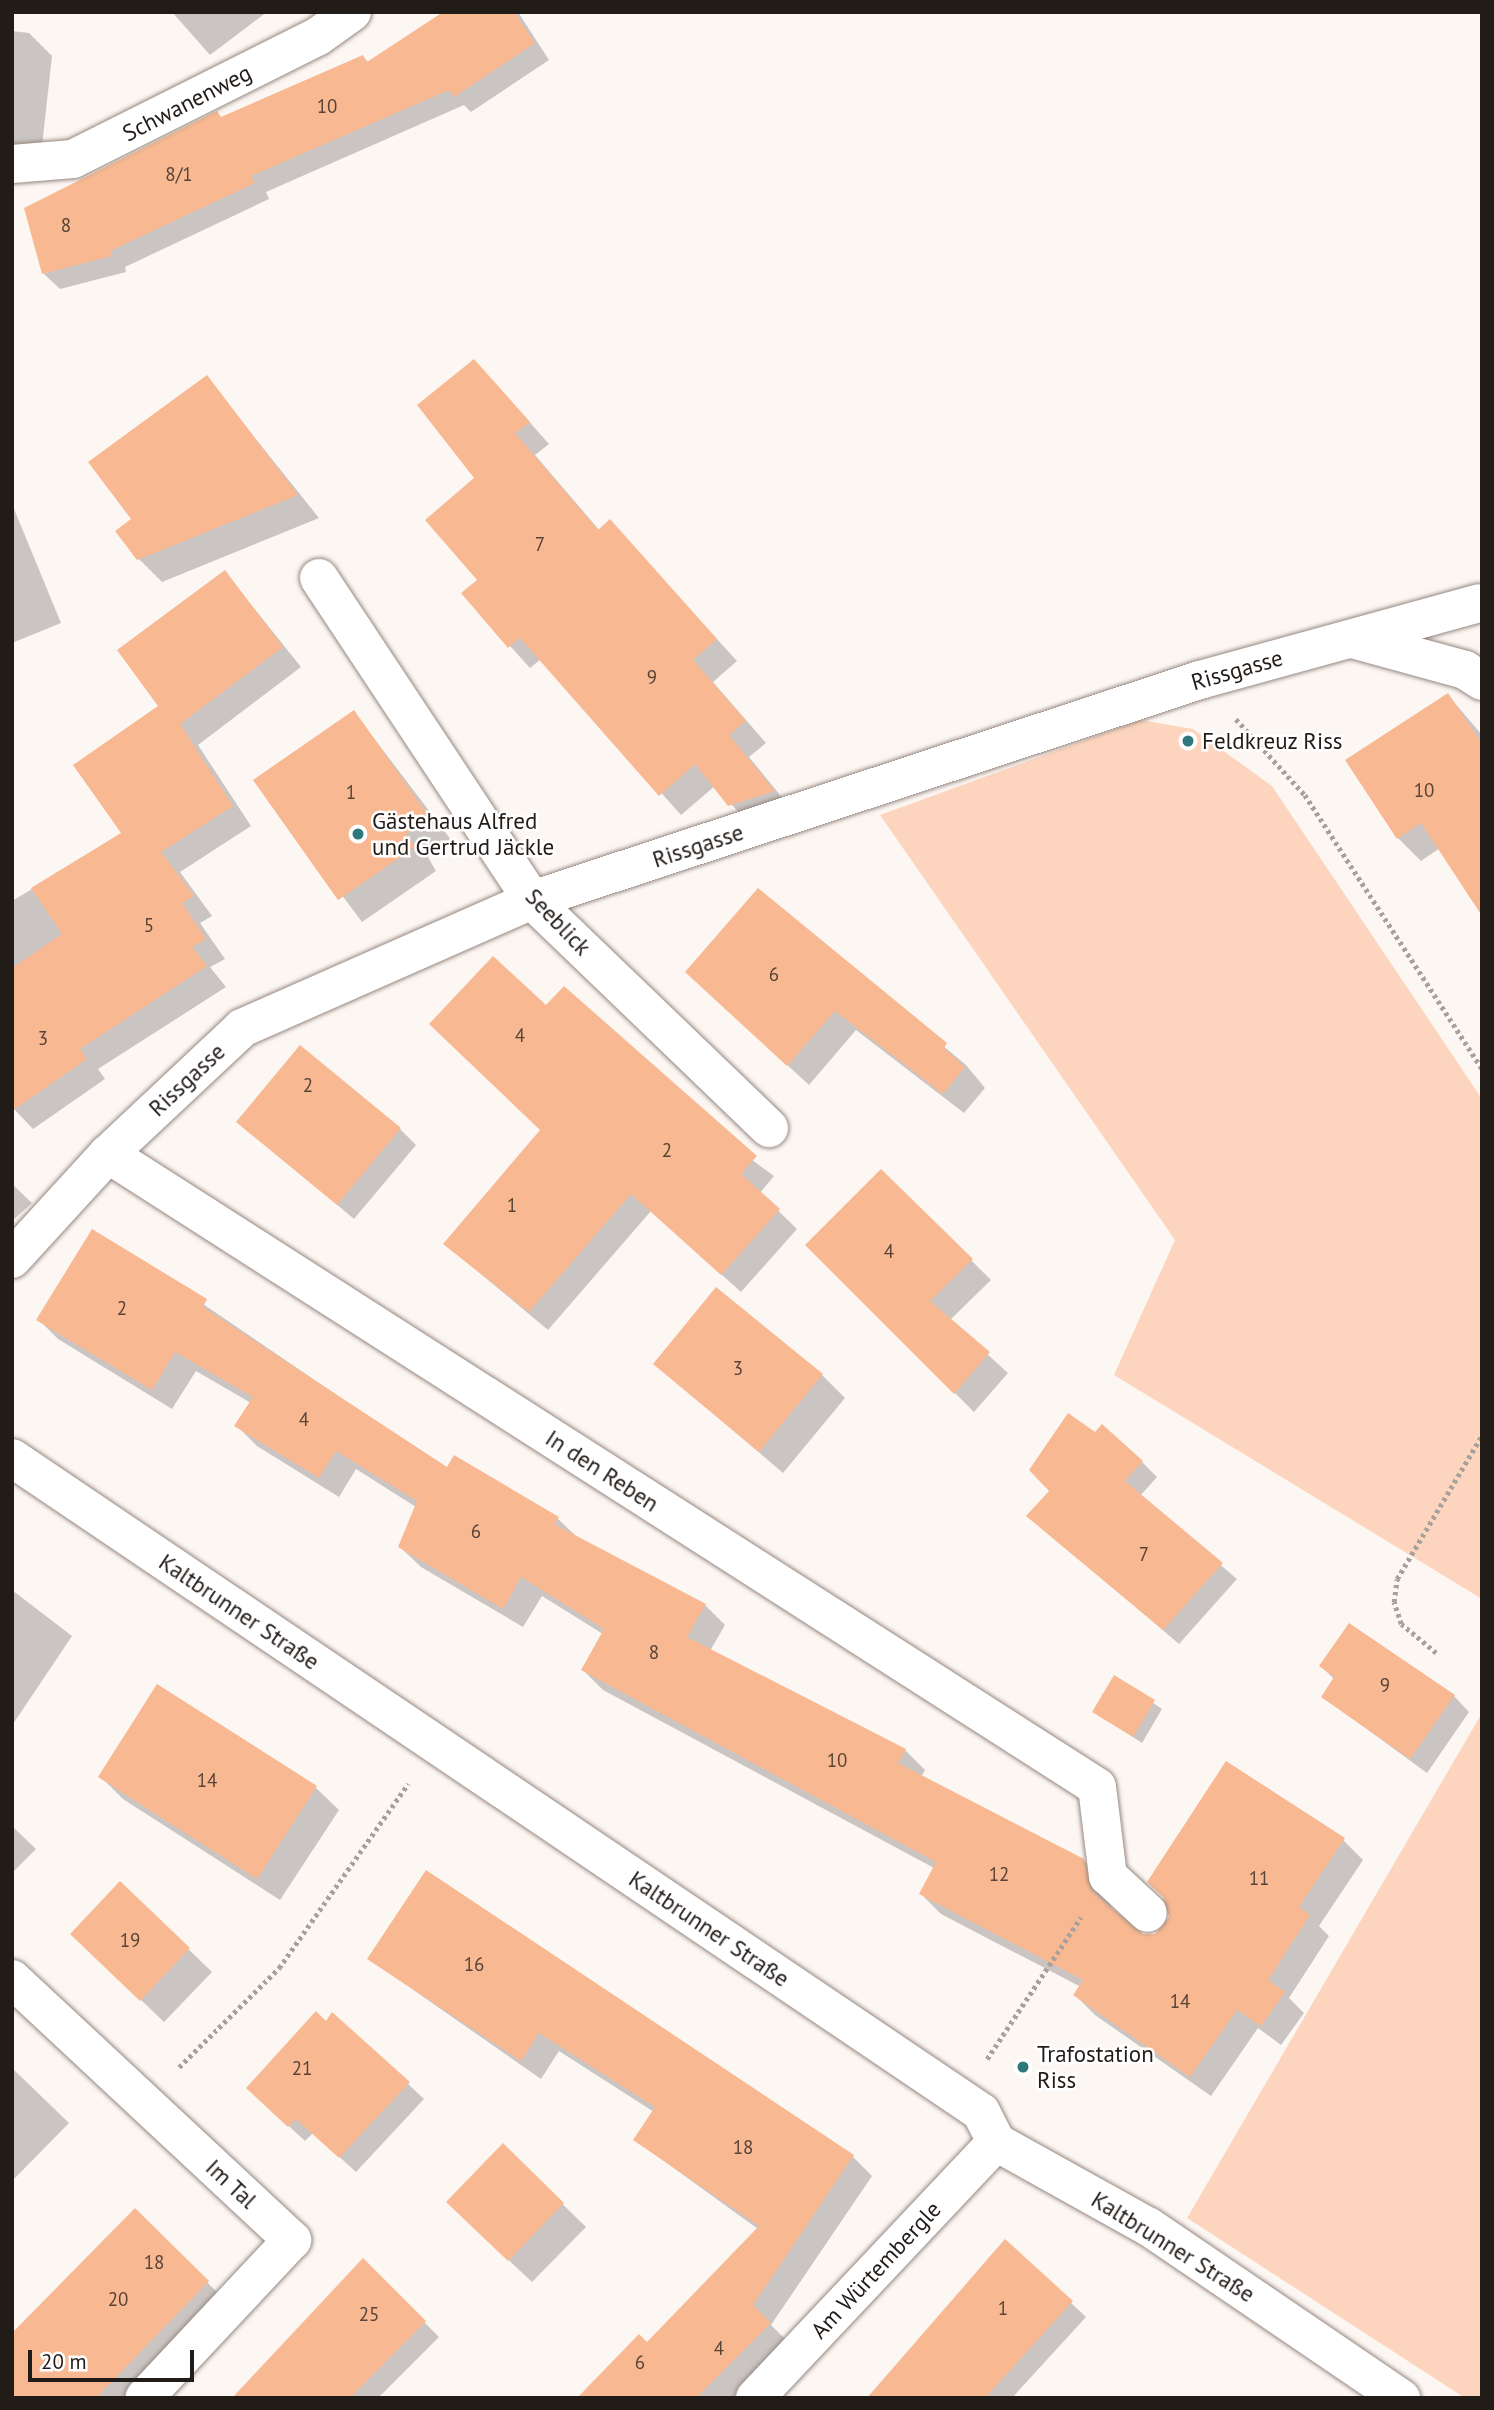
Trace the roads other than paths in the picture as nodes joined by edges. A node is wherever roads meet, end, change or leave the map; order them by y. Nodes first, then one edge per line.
1 (352, 12) edge
2 (12, 164) edge
3 (319, 578) dead end
4 (1479, 603) dead end
5 (1350, 638) junction
6 (1482, 681) edge
7 (532, 900) junction
8 (769, 1128) dead end
9 (107, 1154) junction
10 (12, 1259) edge
11 (12, 1458) edge
12 (1149, 1913) dead end
13 (12, 1979) edge
14 (996, 2142) junction
15 (144, 2398) edge
16 (755, 2398) edge
17 (1401, 2398) edge

1 - 2 street, Schwanenweg
3 - 7 street, Seeblick
4 - 5 street, Rissgasse
5 - 6 street
5 - 7 street, Rissgasse
7 - 8 street, Seeblick
7 - 9 street, Rissgasse
9 - 10 street, Rissgasse
9 - 12 street, In den Reben
11 - 14 street, Kaltbrunner Straße
13 - 15 street, Im Tal
14 - 16 street, Am Würtembergle
14 - 17 street, Kaltbrunner Straße

